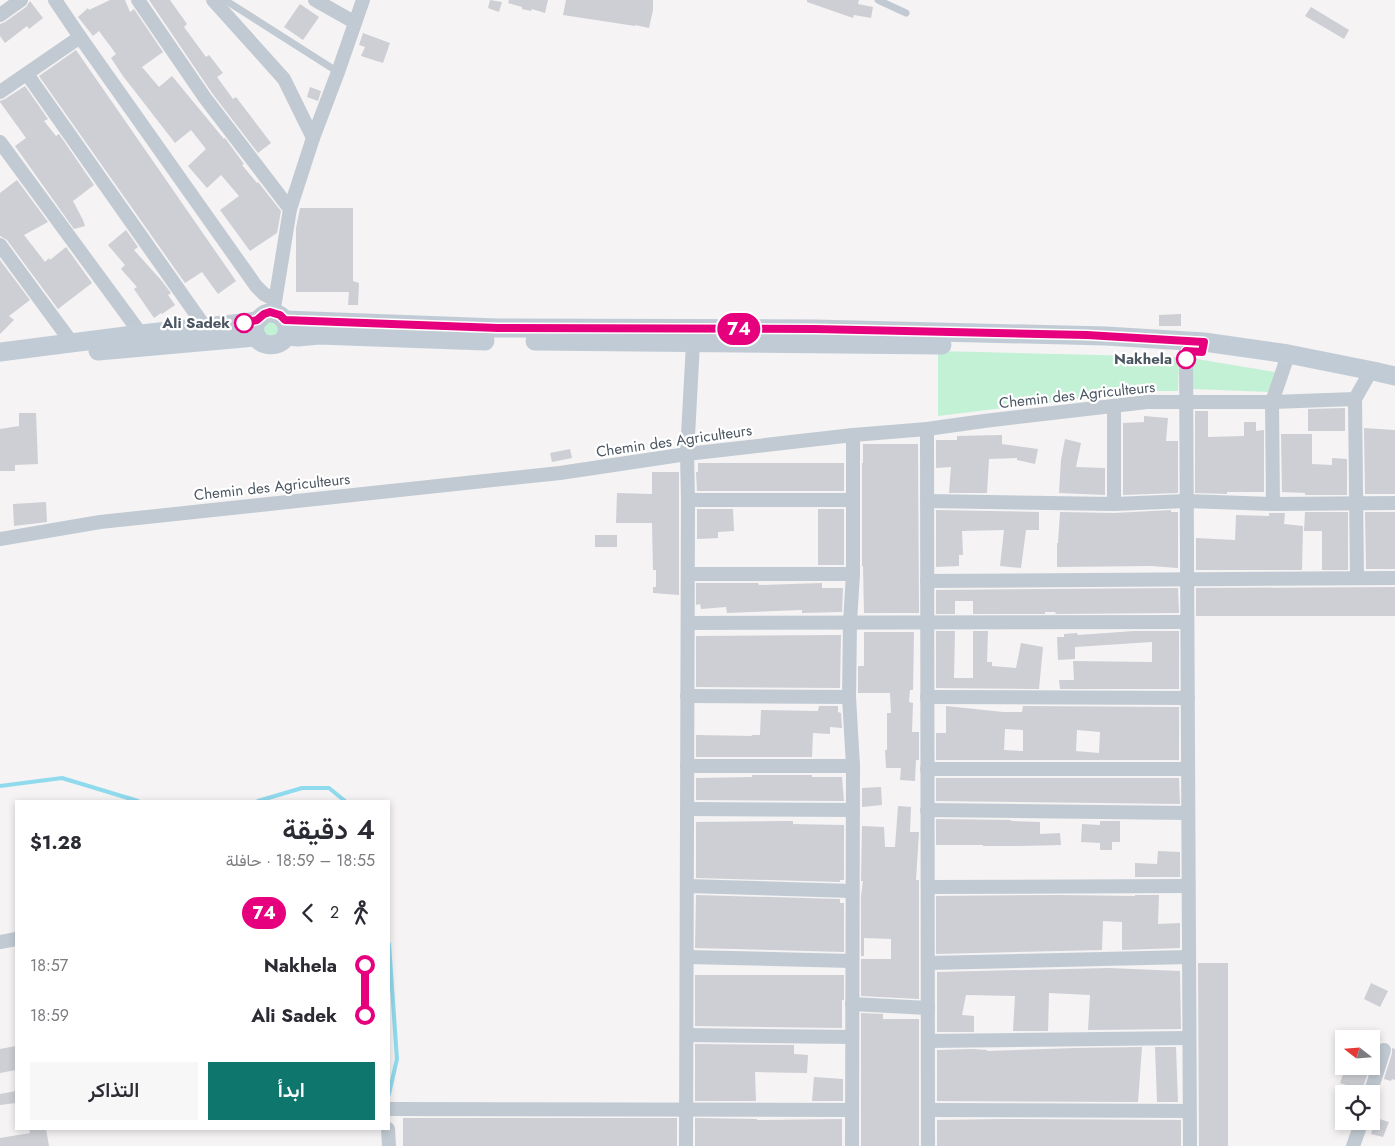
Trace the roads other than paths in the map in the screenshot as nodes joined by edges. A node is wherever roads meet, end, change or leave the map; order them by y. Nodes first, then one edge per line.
1 (21, 0) edge
2 (55, 0) edge
3 (138, 0) edge
4 (213, 0) edge
5 (225, 0) edge
6 (315, 0) edge
7 (363, 0) edge
8 (878, 0) edge
9 (906, 14) dead end
10 (0, 15) edge
11 (354, 22) junction
12 (80, 37) junction
13 (338, 72) junction
14 (26, 74) junction
15 (0, 92) edge
16 (313, 138) junction
17 (0, 142) edge
18 (290, 209) junction
19 (0, 245) edge
20 (272, 321) junction
21 (205, 327) junction
22 (141, 334) junction
23 (72, 343) junction
24 (694, 343) junction
25 (1198, 348) junction
26 (1224, 350) junction
27 (1, 353) edge
28 (1286, 361) junction
29 (1368, 376) junction
30 (1395, 376) edge
31 (1395, 384) edge
32 (1355, 399) junction
33 (1186, 402) junction
34 (1272, 402) junction
35 (1114, 406) junction
36 (927, 429) junction
37 (853, 435) junction
38 (687, 454) junction
39 (688, 500) junction
40 (853, 500) junction
41 (927, 501) junction
42 (1187, 501) junction
43 (1356, 503) junction
44 (1395, 503) edge
45 (1114, 504) junction
46 (1273, 504) junction
47 (0, 539) edge
48 (688, 574) junction
49 (853, 574) junction
50 (1357, 578) junction
51 (1395, 578) edge
52 (1187, 580) junction
53 (927, 581) junction
54 (850, 622) junction
55 (927, 622) junction
56 (1187, 622) junction
57 (688, 623) junction
58 (688, 696) junction
59 (849, 697) junction
60 (927, 697) junction
61 (1188, 698) junction
62 (687, 766) junction
63 (852, 766) junction
64 (927, 769) junction
65 (1188, 769) junction
66 (687, 809) junction
67 (853, 810) junction
68 (928, 810) junction
69 (1188, 813) junction
70 (687, 886) junction
71 (1188, 886) junction
72 (928, 887) junction
73 (852, 891) junction
74 (15, 940) edge
75 (0, 942) edge
76 (687, 957) junction
77 (1189, 957) junction
78 (852, 961) junction
79 (928, 963) junction
80 (852, 1004) junction
81 (928, 1008) junction
82 (686, 1035) junction
83 (852, 1037) junction
84 (1189, 1038) junction
85 (928, 1040) junction
86 (1384, 1050) dead end
87 (1373, 1085) edge
88 (390, 1109) edge
89 (852, 1110) junction
90 (928, 1110) junction
91 (686, 1111) junction
92 (1189, 1111) junction
93 (388, 1130) edge
94 (1359, 1130) edge
95 (389, 1146) edge
96 (686, 1146) edge
97 (852, 1146) edge
98 (928, 1146) edge
99 (1190, 1146) edge
100 (1354, 1146) edge

1 - 10 street
2 - 12 street
3 - 18 street
4 - 16 street
5 - 13 lane
6 - 11 street
7 - 11 street
8 - 9 lane
11 - 13 street
12 - 14 street
12 - 20 street
13 - 16 street
14 - 15 street
14 - 21 street
16 - 18 street
17 - 22 street
18 - 20 street
19 - 23 street
20 - 21 main road
20 - 24 main road
20 - 25 main road
20 - 27 main road
21 - 22 main road
22 - 23 main road
23 - 27 main road
24 - 25 main road
24 - 38 street
25 - 26 main road
25 - 33 street
26 - 28 main road
26 - 30 main road
28 - 29 main road
28 - 34 street
29 - 31 main road
29 - 32 street
32 - 34 street, Chemin des Agriculteurs
32 - 43 street
33 - 34 street, Chemin des Agriculteurs
33 - 35 street, Chemin des Agriculteurs
33 - 42 street
34 - 46 street
35 - 36 street, Chemin des Agriculteurs
35 - 45 street
36 - 37 street, Chemin des Agriculteurs
36 - 41 street
37 - 38 street, Chemin des Agriculteurs
37 - 40 street
38 - 39 street
38 - 47 street, Chemin des Agriculteurs
39 - 40 street
39 - 48 street
40 - 49 street
41 - 45 street
41 - 53 street
42 - 45 street
42 - 46 street
42 - 52 street
43 - 44 street
43 - 46 street
43 - 50 street
48 - 49 street
48 - 57 street
49 - 54 street
50 - 51 street
50 - 52 street
52 - 53 street
52 - 56 street
53 - 55 street
54 - 55 street
54 - 57 street
54 - 59 street
55 - 56 street
55 - 60 street
56 - 61 street
57 - 58 street
58 - 59 street
58 - 62 street
59 - 63 street
60 - 61 street
60 - 64 street
61 - 65 street
62 - 63 street
62 - 66 street
63 - 67 street
64 - 65 street
64 - 68 street
65 - 69 street
66 - 67 street
66 - 70 street
67 - 73 street
68 - 69 street
68 - 72 street
69 - 71 street
70 - 73 street
70 - 76 street
71 - 72 street
71 - 77 street
72 - 79 street
73 - 78 street
74 - 75 street
76 - 78 street
76 - 82 street
77 - 79 street
77 - 84 street
78 - 80 street
79 - 81 street
80 - 81 street
80 - 83 street
81 - 85 street
82 - 83 street
82 - 91 street
83 - 89 street
84 - 85 street
84 - 92 street
85 - 90 street
86 - 87 street
88 - 91 street
89 - 91 street
89 - 97 street
90 - 92 street
90 - 98 street
91 - 96 street
92 - 99 street
93 - 95 street
94 - 100 street

